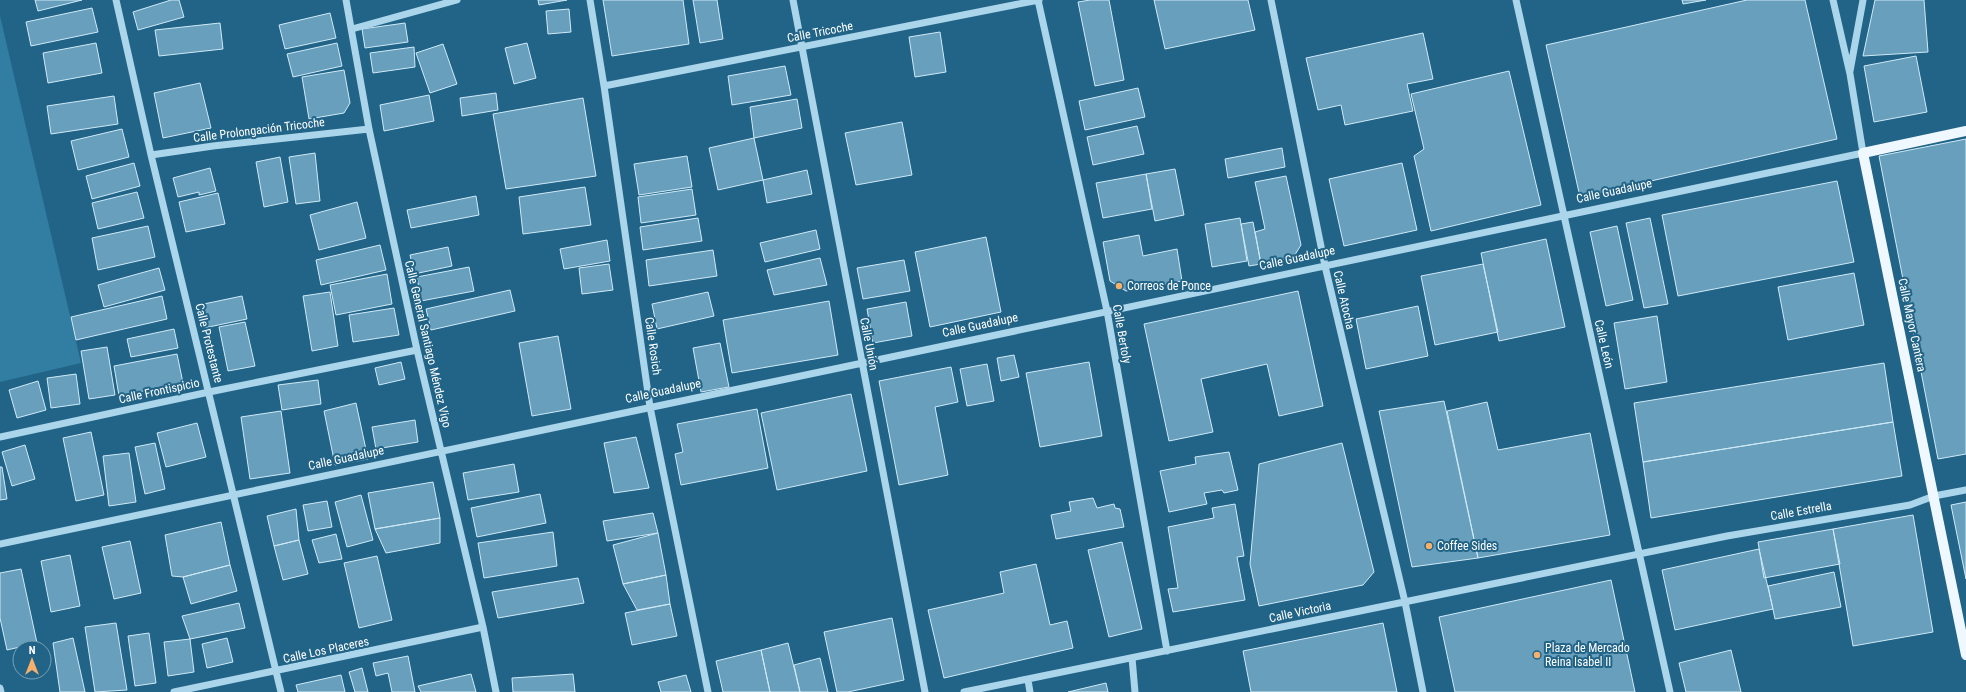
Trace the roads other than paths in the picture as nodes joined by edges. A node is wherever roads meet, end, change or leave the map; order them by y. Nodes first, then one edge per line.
1 (116, 0) edge
2 (346, 0) edge
3 (457, 0) edge
4 (590, 0) edge
5 (793, 0) edge
6 (1039, 0) edge
7 (1271, 0) edge
8 (1516, 0) edge
9 (1834, 0) edge
10 (1863, 0) edge
11 (352, 29) junction
12 (801, 47) junction
13 (1850, 74) junction
14 (604, 86) junction
15 (369, 129) junction
16 (1966, 131) edge
17 (1863, 153) junction
18 (151, 156) junction
19 (1564, 215) junction
20 (1324, 266) junction
21 (1107, 312) junction
22 (417, 350) junction
23 (862, 363) junction
24 (209, 392) junction
25 (650, 407) junction
26 (0, 438) edge
27 (441, 451) junction
28 (1966, 490) edge
29 (233, 495) junction
30 (1934, 496) junction
31 (0, 544) edge
32 (1640, 555) junction
33 (1405, 602) junction
34 (483, 627) junction
35 (1167, 651) junction
36 (1966, 655) edge
37 (1132, 658) junction
38 (275, 672) junction
39 (1028, 680) junction
40 (0, 688) edge
41 (1, 692) edge
42 (174, 692) edge
43 (281, 692) edge
44 (496, 692) edge
45 (708, 692) edge
46 (925, 692) edge
47 (964, 692) edge
48 (1030, 692) edge
49 (1135, 692) edge
50 (1423, 692) edge
51 (1670, 692) edge

1 - 18 street, Calle Protestante
2 - 11 street, Calle General Santiago Méndez Vigo
3 - 11 street
4 - 14 street, Calle Rosich
5 - 12 street, Calle Unión
6 - 12 street, Calle Tricoche
6 - 21 street, Calle Bertoly
7 - 20 street, Calle Atocha
8 - 19 street, Calle León
9 - 13 street, Calle Mayor Cantera
10 - 13 street
11 - 15 street, Calle General Santiago Méndez Vigo
12 - 14 street, Calle Tricoche
12 - 23 street, Calle Unión
13 - 17 street, Calle Mayor Cantera
14 - 25 street, Calle Rosich
15 - 18 street, Calle Prolongación Tricoche
15 - 22 street, Calle General Santiago Méndez Vigo
16 - 17 main road, Calle Guadalupe
17 - 19 street, Calle Guadalupe
17 - 30 main road, Calle Mayor Cantera
18 - 24 street, Calle Protestante
19 - 20 street, Calle Guadalupe
19 - 32 street, Calle León
20 - 21 street, Calle Guadalupe
20 - 33 street, Calle Atocha
21 - 23 street, Calle Guadalupe
21 - 35 street, Calle Bertoly
22 - 24 street, Calle Frontispicio
22 - 27 street, Calle General Santiago Méndez Vigo
23 - 25 street, Calle Guadalupe
23 - 46 street, Calle Unión
24 - 26 street, Calle Frontispicio
24 - 29 street, Calle Protestante
25 - 27 street, Calle Guadalupe
25 - 45 street, Calle Rosich
27 - 29 street, Calle Guadalupe
27 - 34 street, Calle General Santiago Méndez Vigo
28 - 30 street, Calle Estrella
29 - 31 street, Calle Guadalupe
29 - 38 street, Calle Protestante
30 - 32 street, Calle Estrella
30 - 36 main road, Calle Mayor Cantera
32 - 33 street, Calle Victoria
32 - 51 street, Calle León
33 - 35 street, Calle Victoria
33 - 50 street, Calle Atocha
34 - 38 street, Calle Los Placeres
34 - 44 street, Calle General Santiago Méndez Vigo
35 - 37 street, Calle Victoria
37 - 39 street, Calle Victoria
37 - 49 street
38 - 42 street, Calle Los Placeres
38 - 43 street, Calle Protestante
39 - 47 street, Calle Victoria
39 - 48 street
40 - 41 street

